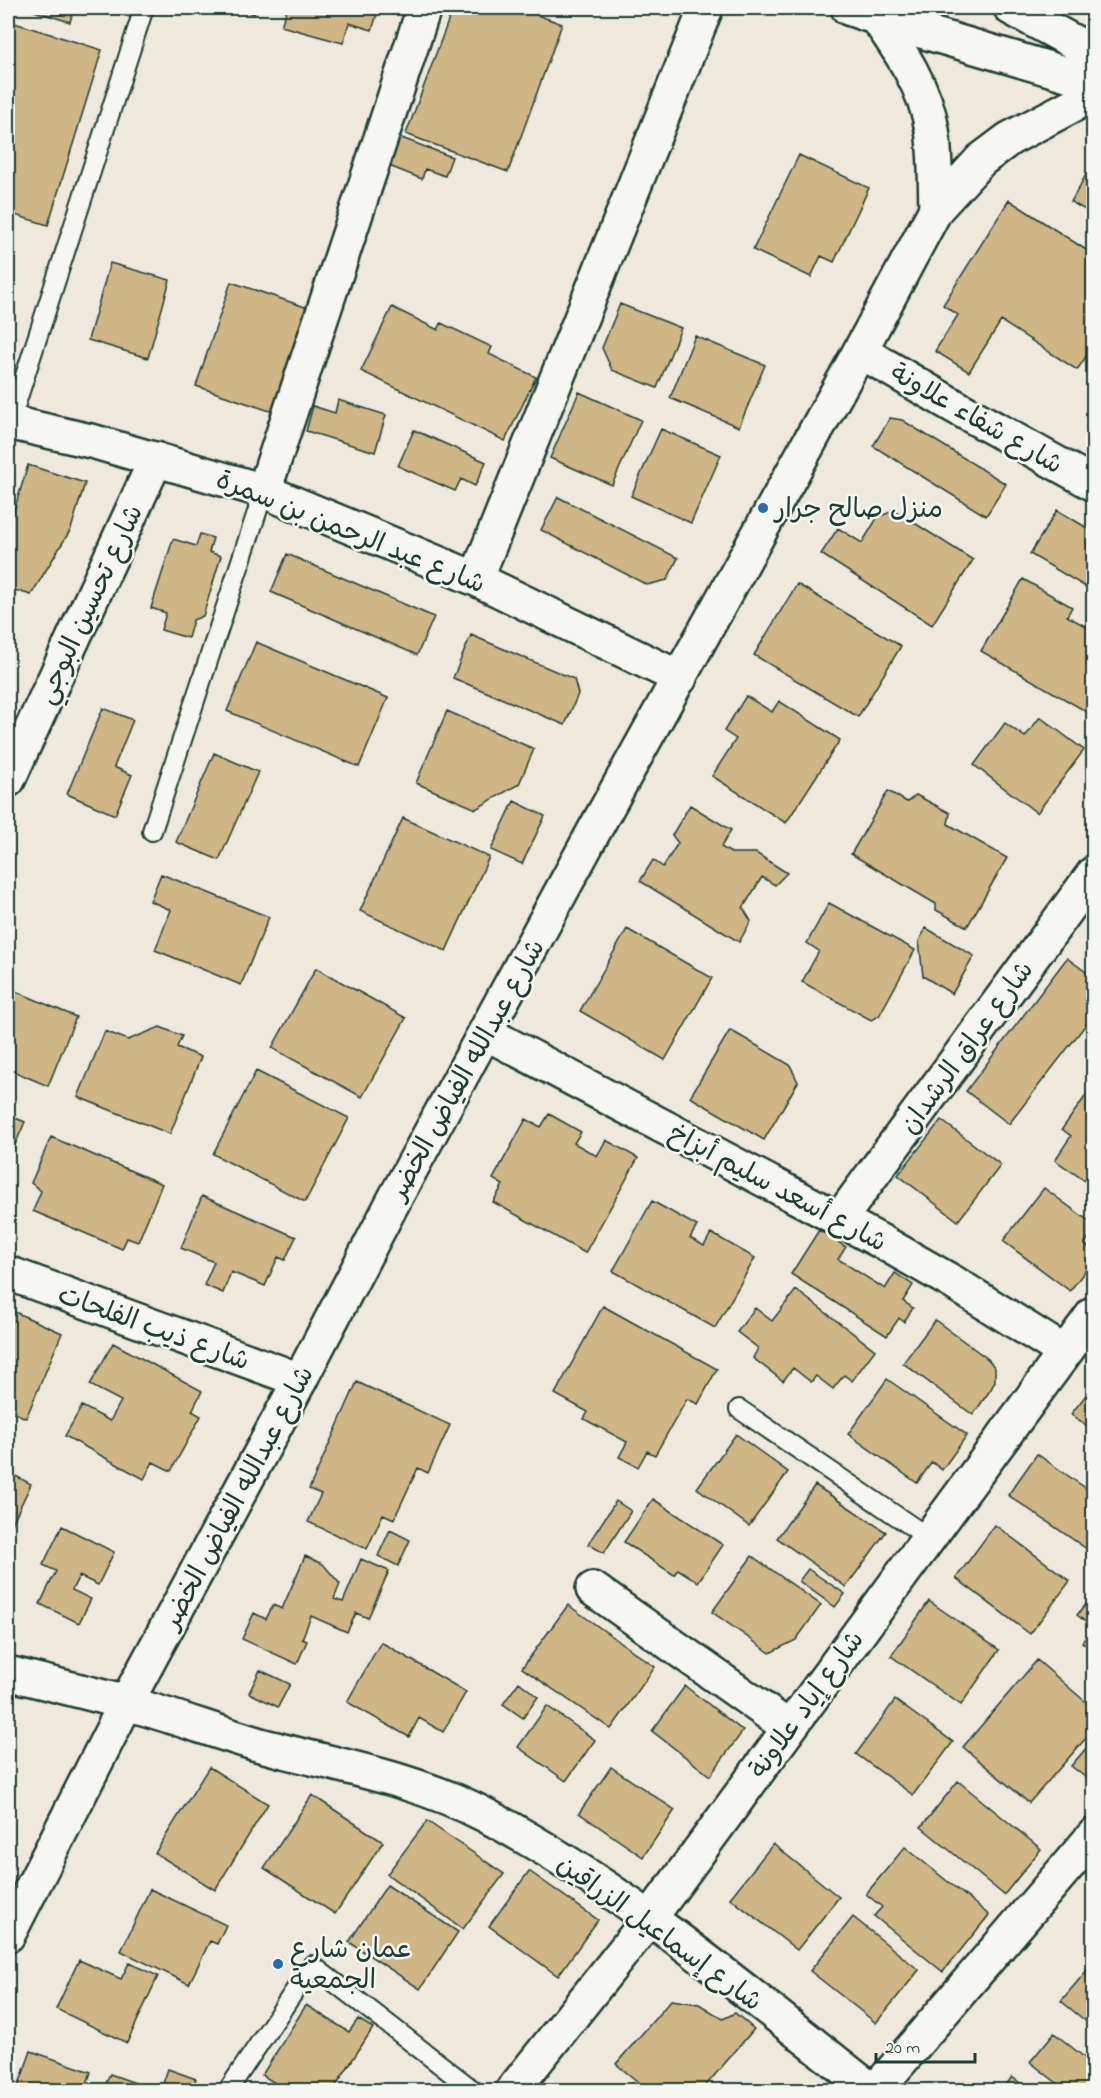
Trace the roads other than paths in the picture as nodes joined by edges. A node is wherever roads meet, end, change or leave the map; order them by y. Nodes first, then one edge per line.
1 (144, 8) edge
2 (424, 8) edge
3 (706, 8) edge
4 (1011, 8) edge
5 (863, 13) edge
6 (1094, 53) edge
7 (1094, 82) edge
8 (1094, 94) edge
9 (936, 209) junction
10 (860, 351) junction
11 (8, 425) edge
12 (156, 459) junction
13 (1094, 484) edge
14 (264, 491) junction
15 (476, 579) junction
16 (680, 678) junction
17 (8, 780) edge
18 (152, 831) dead end
19 (1094, 873) edge
20 (486, 1033) junction
21 (838, 1220) junction
22 (8, 1273) edge
23 (1094, 1313) edge
24 (1064, 1352) junction
25 (300, 1380) junction
26 (739, 1409) dead end
27 (929, 1538) junction
28 (593, 1589) dead end
29 (8, 1673) edge
30 (126, 1703) junction
31 (788, 1727) junction
32 (1094, 1835) edge
33 (650, 1918) junction
34 (8, 1935) edge
35 (228, 2091) edge
36 (473, 2091) edge
37 (513, 2091) edge
38 (871, 2091) edge
39 (876, 2091) edge

1 - 11 lane
2 - 14 street
3 - 15 street
4 - 6 street
5 - 7 street
5 - 9 street, شارع عبدالله الفياض الخضر
8 - 9 street, شارع عبدالله الفياض الخضر
9 - 10 street, شارع عبدالله الفياض الخضر
10 - 13 street, شارع شفاء علاونة
10 - 16 street, شارع عبدالله الفياض الخضر
11 - 12 street, شارع عبد الرحمن بن سمرة
12 - 14 street, شارع عبد الرحمن بن سمرة
12 - 17 street, شارع تحسين البوجي
14 - 15 street, شارع عبد الرحمن بن سمرة
14 - 18 lane
15 - 16 street, شارع عبد الرحمن بن سمرة
16 - 20 street, شارع عبدالله الفياض الخضر
19 - 21 street, شارع عراق الرشدان
20 - 21 street, شارع أسعد سليم أبزاخ
20 - 25 street, شارع عبدالله الفياض الخضر
21 - 24 street, شارع أسعد سليم أبزاخ
22 - 25 street, شارع ذيب الفلحات
23 - 24 street, شارع إياد علاونة
24 - 27 street, شارع إياد علاونة
25 - 30 street, شارع عبدالله الفياض الخضر
26 - 27 lane
27 - 31 street, شارع إياد علاونة
28 - 31 street
29 - 30 street, شارع إسماعيل الزراقين
30 - 33 street, شارع إسماعيل الزراقين
30 - 34 street, شارع عبدالله الفياض الخضر
31 - 33 street, شارع إياد علاونة
32 - 39 street
33 - 37 street, شارع إياد علاونة
33 - 38 street, شارع إسماعيل الزراقين
35 - 36 lane

